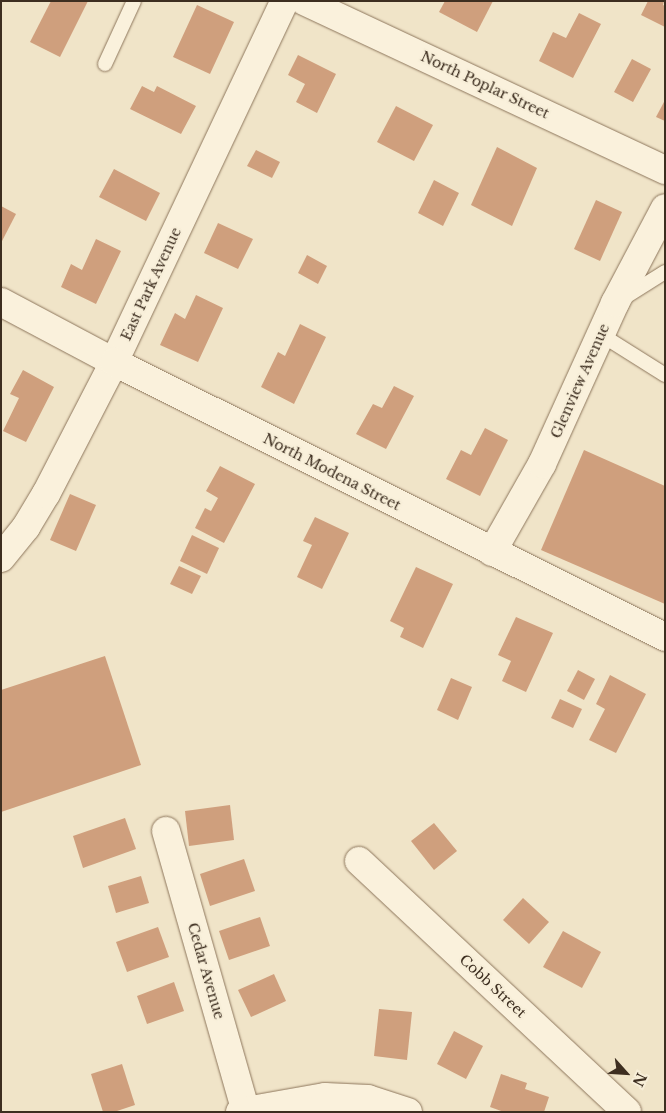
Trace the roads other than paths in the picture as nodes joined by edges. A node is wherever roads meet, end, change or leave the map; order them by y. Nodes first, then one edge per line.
1 (134, 1) edge
2 (285, 1) edge
3 (304, 1) edge
4 (105, 64) dead end
5 (665, 170) edge
6 (665, 208) edge
7 (665, 272) edge
8 (1, 302) edge
9 (615, 303) junction
10 (600, 334) junction
11 (114, 362) junction
12 (665, 375) edge
13 (492, 552) junction
14 (1, 558) edge
15 (665, 637) edge
16 (166, 831) dead end
17 (359, 860) dead end
18 (244, 1111) edge
19 (408, 1112) edge
20 (627, 1112) edge

1 - 4 lane
2 - 11 street, East Park Avenue
3 - 5 street, North Poplar Street
6 - 9 street, Glenview Avenue
7 - 9 lane
8 - 11 street, North Modena Street
9 - 10 street, Glenview Avenue
10 - 12 lane
10 - 13 street, Glenview Avenue
11 - 13 street, North Modena Street
11 - 14 street, East Park Avenue
13 - 15 street, North Modena Street
16 - 18 street, Cedar Avenue
17 - 20 street, Cobb Street
18 - 19 street

